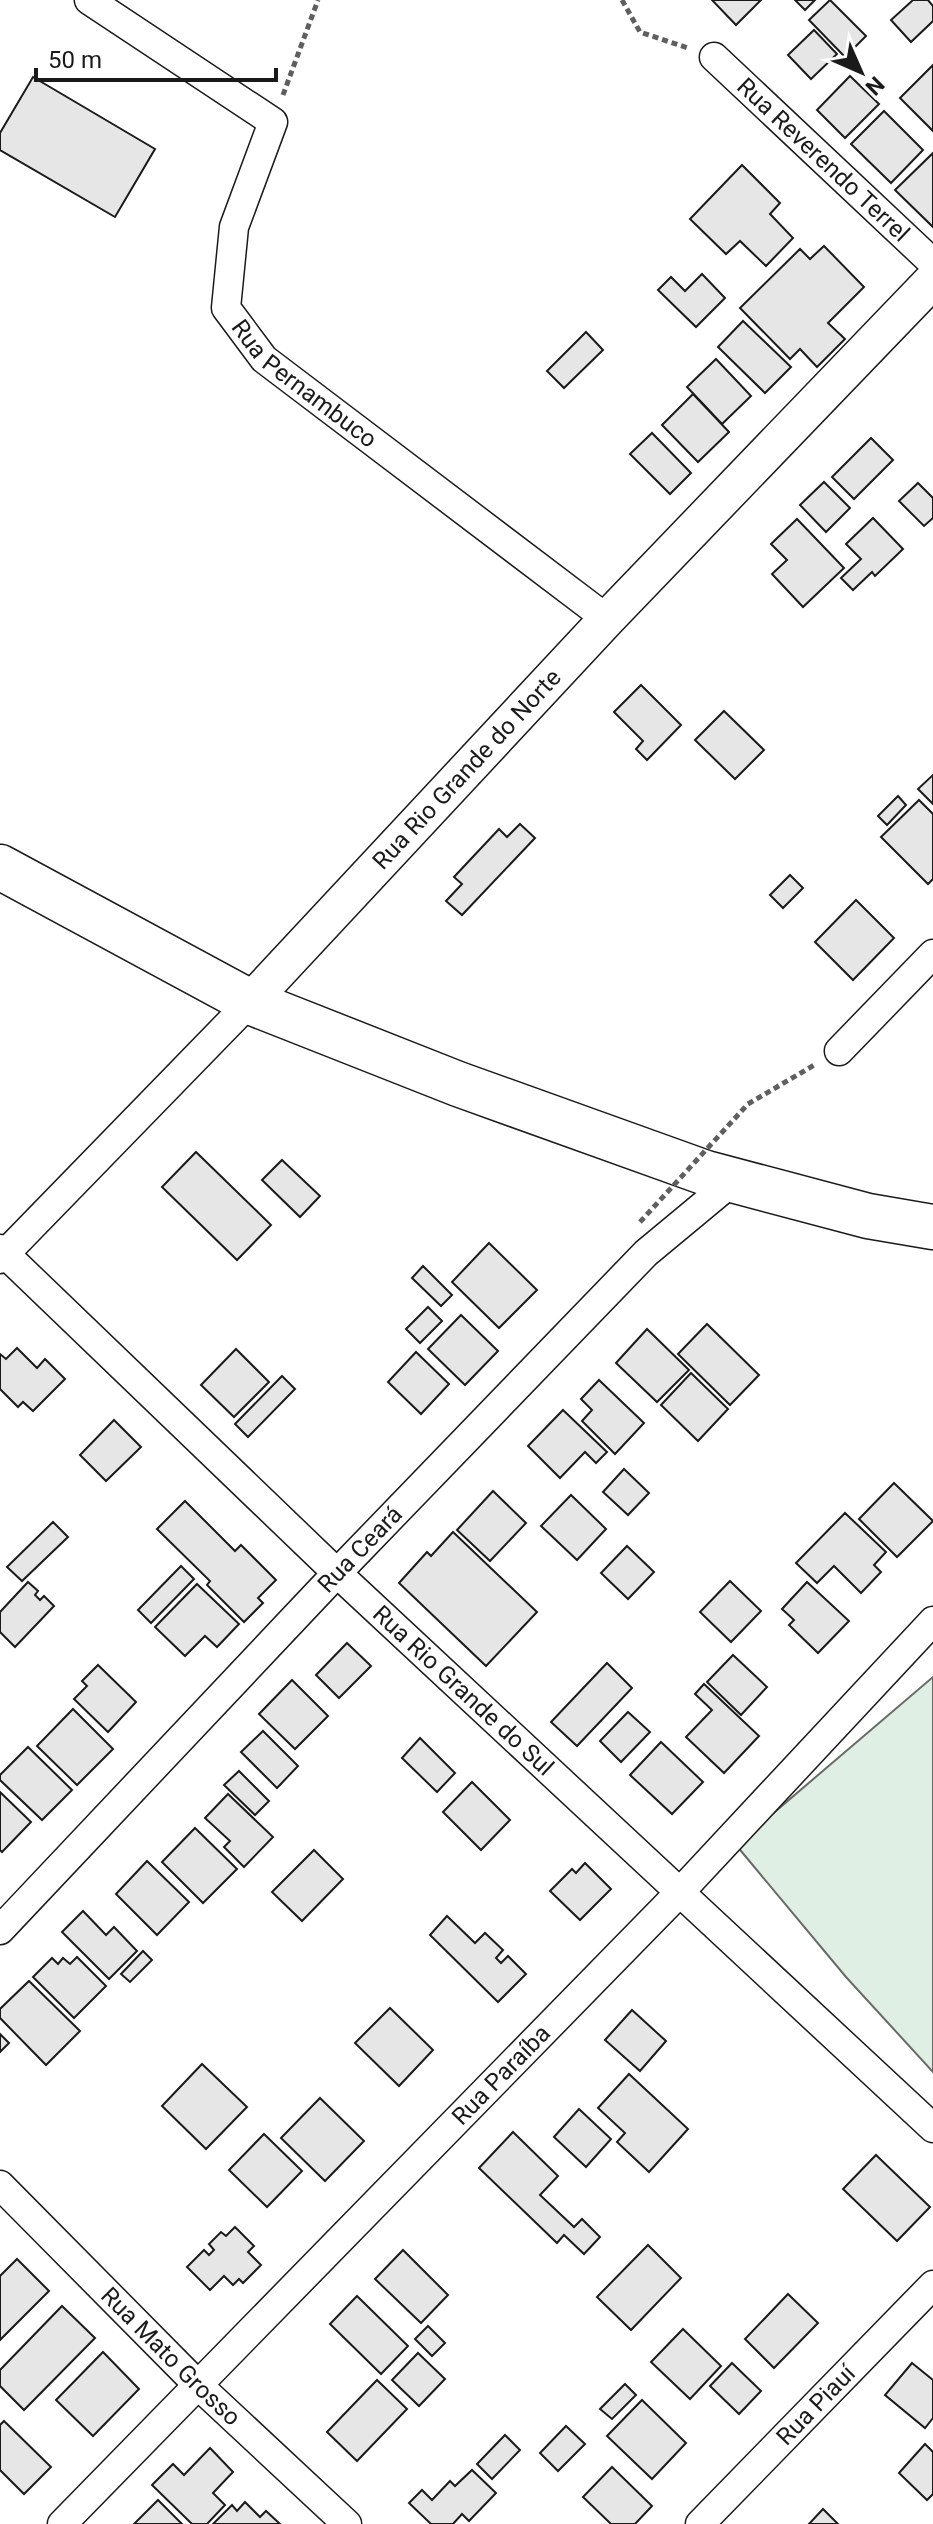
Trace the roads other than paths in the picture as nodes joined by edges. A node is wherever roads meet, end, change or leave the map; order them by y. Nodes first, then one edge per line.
1 (89, 0) edge
2 (714, 57) road end
3 (933, 263) edge
4 (933, 280) edge
5 (607, 619) junction
6 (7, 868) edge
7 (933, 954) edge
8 (250, 1002) junction
9 (839, 1051) road end
10 (734, 1180) junction
11 (933, 1227) edge
12 (2, 1254) edge
13 (337, 1573) junction
14 (933, 1621) edge
15 (681, 1891) junction
16 (0, 1930) edge
17 (933, 2128) edge
18 (0, 2185) edge
19 (933, 2285) edge
20 (199, 2386) junction
21 (62, 2524) edge
22 (347, 2524) edge
23 (700, 2524) edge

1 - 5 street, Rua Pernambuco
2 - 3 street, Rua Reverendo Terrel
4 - 5 street, Rua Rio Grande do Norte
5 - 8 street, Rua Rio Grande do Norte
6 - 8 main road
7 - 9 street
8 - 10 main road
8 - 12 street, Rua Rio Grande do Norte
10 - 11 main road
10 - 13 street, Rua Ceará
12 - 13 street, Rua Rio Grande do Sul
13 - 15 street, Rua Rio Grande do Sul
13 - 16 street, Rua Ceará
14 - 15 street, Rua Paraíba
15 - 17 street, Rua Rio Grande do Sul
15 - 20 street, Rua Paraíba
18 - 20 street, Rua Mato Grosso
19 - 23 street, Rua Piauí
20 - 21 street, Rua Paraíba
20 - 22 street, Rua Mato Grosso

